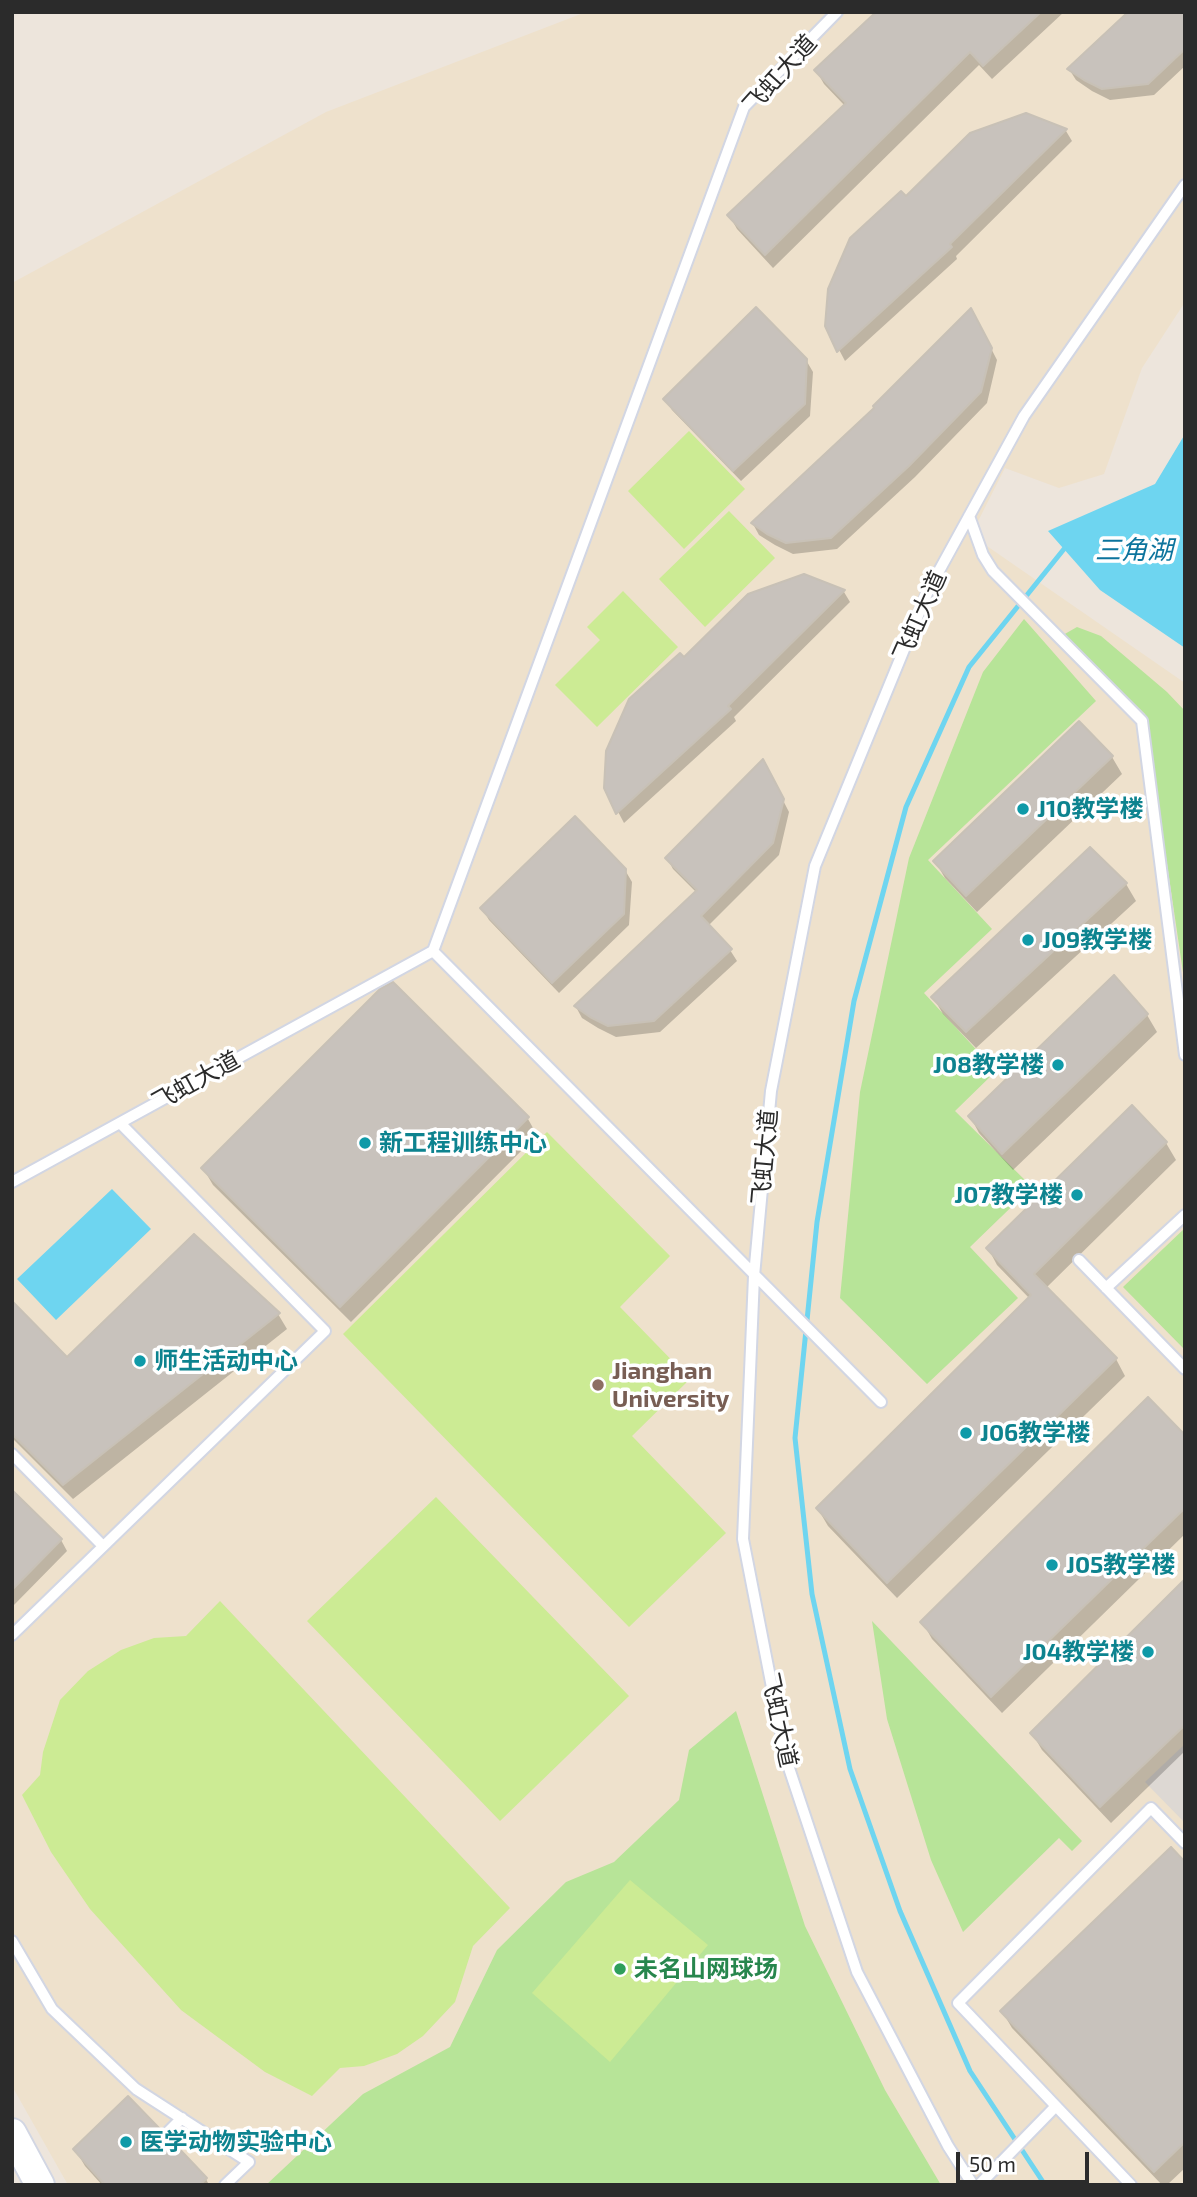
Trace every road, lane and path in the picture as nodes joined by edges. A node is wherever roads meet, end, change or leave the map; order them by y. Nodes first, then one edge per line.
1 (838, 12) edge
2 (1185, 185) edge
3 (969, 516) junction
4 (433, 951) junction
5 (1185, 1055) edge
6 (120, 1123) junction
7 (12, 1182) edge
8 (1185, 1215) edge
9 (1079, 1260) dead end
10 (754, 1276) junction
11 (1106, 1288) junction
12 (1185, 1369) edge
13 (881, 1402) dead end
14 (12, 1454) edge
15 (103, 1545) junction
16 (12, 1635) edge
17 (1185, 1843) edge
18 (12, 1941) edge
19 (1056, 2106) junction
20 (181, 2118) junction
21 (12, 2133) edge
22 (165, 2135) dead end
23 (40, 2185) edge
24 (225, 2185) edge
25 (973, 2185) edge
26 (979, 2185) edge
27 (1130, 2185) edge

1 - 4 lane, 飞虹大道
2 - 3 lane, 飞虹大道
3 - 5 lane
3 - 10 lane, 飞虹大道
4 - 6 lane, 飞虹大道
4 - 10 lane
6 - 7 lane, 飞虹大道
6 - 15 lane
8 - 11 lane
9 - 11 lane
10 - 13 lane
10 - 25 lane, 飞虹大道
11 - 12 lane
14 - 15 lane
15 - 16 lane
17 - 19 lane
18 - 20 lane
19 - 26 lane
19 - 27 lane
20 - 22 lane
20 - 24 lane
21 - 23 main road

